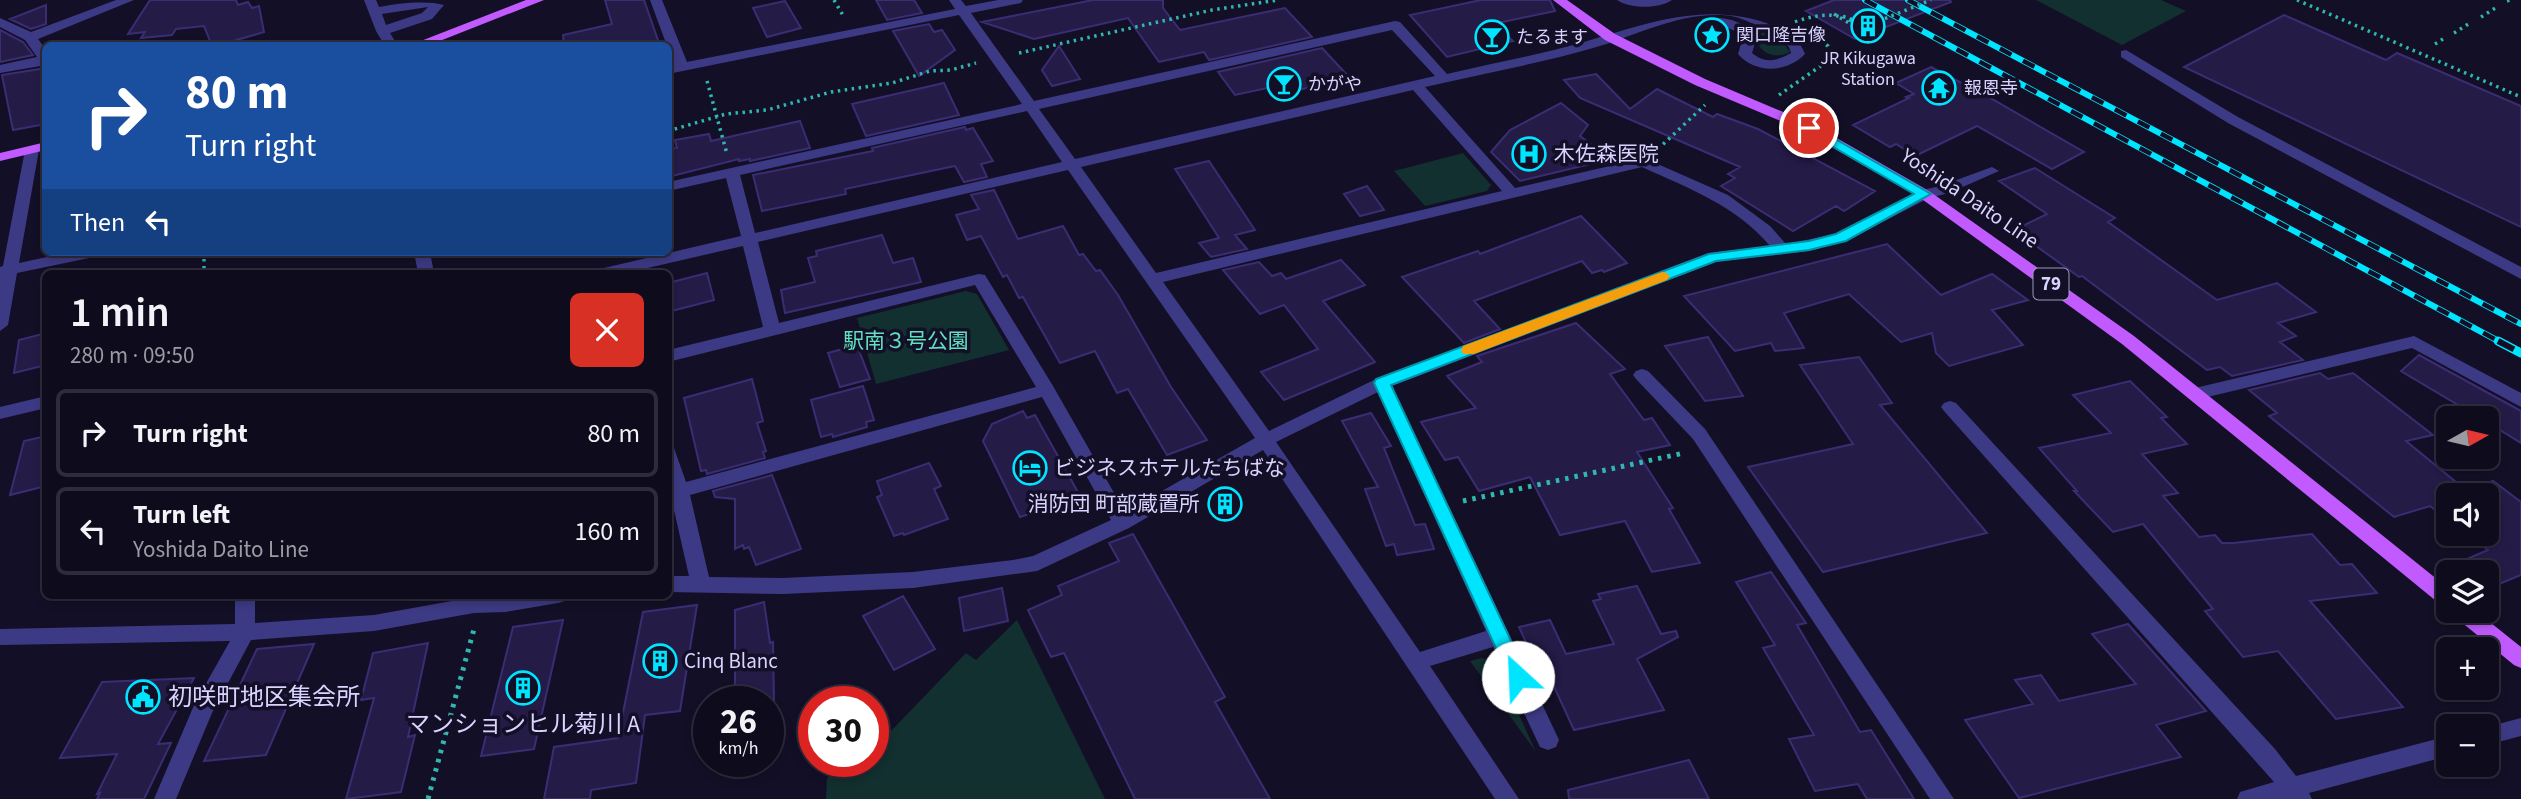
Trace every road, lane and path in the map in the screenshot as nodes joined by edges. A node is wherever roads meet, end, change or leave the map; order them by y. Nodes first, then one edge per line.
1 (128, 0) edge
2 (538, 0) edge
3 (656, 0) edge
4 (1017, 0) edge
5 (1278, 0) edge
6 (1559, 0) edge
7 (1621, 0) edge
8 (1666, 0) edge
9 (1712, 0) edge
10 (1931, 0) edge
11 (2297, 0) edge
12 (373, 6) edge
13 (959, 6) edge
14 (2497, 8) dead end
15 (1727, 11) junction
16 (1834, 14) junction
17 (2481, 17) dead end
18 (0, 22) edge
19 (1707, 22) junction
20 (1791, 23) dead end
21 (2470, 23) dead end
22 (1863, 27) junction
23 (1632, 28) junction
24 (382, 31) junction
25 (2454, 33) dead end
26 (30, 37) junction
27 (1610, 37) junction
28 (2443, 39) dead end
29 (389, 42) edge
30 (425, 42) edge
31 (668, 42) edge
32 (2435, 44) dead end
33 (2126, 54) dead end
34 (1014, 55) dead end
35 (42, 57) edge
36 (42, 60) edge
37 (984, 62) dead end
38 (702, 64) junction
39 (0, 69) edge
40 (675, 69) edge
41 (1445, 79) junction
42 (1417, 86) junction
43 (2521, 97) edge
44 (1709, 101) dead end
45 (1031, 106) junction
46 (717, 117) junction
47 (672, 130) edge
48 (39, 148) edge
49 (0, 157) edge
50 (1644, 162) junction
51 (1072, 165) junction
52 (1992, 171) dead end
53 (732, 173) junction
54 (672, 186) edge
55 (1512, 194) junction
56 (1924, 194) junction
57 (749, 239) junction
58 (1781, 248) junction
59 (75, 256) edge
60 (617, 270) edge
61 (5, 271) edge
62 (2521, 274) edge
63 (1153, 279) junction
64 (0, 325) edge
65 (772, 329) junction
66 (672, 355) edge
67 (1642, 375) dead end
68 (1382, 383) junction
69 (1047, 390) junction
70 (2195, 394) junction
71 (2521, 401) edge
72 (42, 403) edge
73 (1950, 407) dead end
74 (0, 413) edge
75 (1265, 440) junction
76 (1708, 447) junction
77 (672, 466) edge
78 (680, 491) junction
79 (1440, 506) junction
80 (1122, 523) junction
81 (672, 584) edge
82 (701, 584) junction
83 (2436, 589) edge
84 (244, 599) edge
85 (534, 599) edge
86 (476, 602) edge
87 (2477, 623) edge
88 (245, 632) junction
89 (1498, 635) junction
90 (0, 637) edge
91 (2521, 659) edge
92 (1414, 662) junction
93 (2521, 727) edge
94 (2499, 733) edge
95 (1548, 740) dead end
96 (2436, 750) edge
97 (2297, 793) edge
98 (165, 799) edge
99 (428, 799) edge
100 (1508, 799) edge
101 (1943, 799) edge
102 (2248, 799) edge

1 - 26 street
2 - 30 main road
3 - 31 street
4 - 13 street
5 - 34 path
6 - 27 main road, Yoshida Daito Line / 79
7 - 8 street
7 - 23 street
9 - 15 street
10 - 22 path, bridge
11 - 43 path
12 - 24 street
12 - 24 street
13 - 38 street
13 - 45 street
14 - 17 path
15 - 19 street
15 - 19 street
15 - 23 street
16 - 20 path
16 - 22 path
16 - 22 path, bridge
18 - 26 street
19 - 27 street
21 - 25 path
23 - 27 street
24 - 29 street
26 - 35 street
27 - 41 street
27 - 56 main road, Yoshida Daito Line / 79
28 - 32 path
33 - 62 street
36 - 39 street
37 - 46 path
38 - 40 street
38 - 46 path
41 - 42 street
41 - 45 street
42 - 51 street
42 - 55 street
44 - 50 path
45 - 51 street
45 - 53 street
46 - 47 path
46 - 53 path
48 - 49 main road
48 - 61 street
50 - 55 street
50 - 58 street
51 - 57 street
51 - 63 street
52 - 56 street
53 - 54 street
53 - 57 street
55 - 63 street
56 - 58 street
56 - 70 main road, Yoshida Daito Line / 79
57 - 60 street
57 - 65 street
58 - 68 street
59 - 61 street
61 - 64 street
63 - 75 street
65 - 66 street
65 - 69 street
67 - 76 street
68 - 75 street
68 - 79 street
69 - 78 street
69 - 80 street
70 - 71 street
70 - 83 main road, Yoshida Daito Line / 79
72 - 74 street
73 - 97 street
75 - 80 street
75 - 92 street
76 - 79 path
76 - 101 street
77 - 78 street
78 - 82 street
79 - 89 street
80 - 82 street
81 - 82 street
84 - 88 street
85 - 86 street
86 - 88 street
86 - 99 path
87 - 91 main road
88 - 90 street
88 - 98 street
89 - 92 street
89 - 95 street
92 - 100 street
93 - 94 street
96 - 97 street
97 - 102 street

